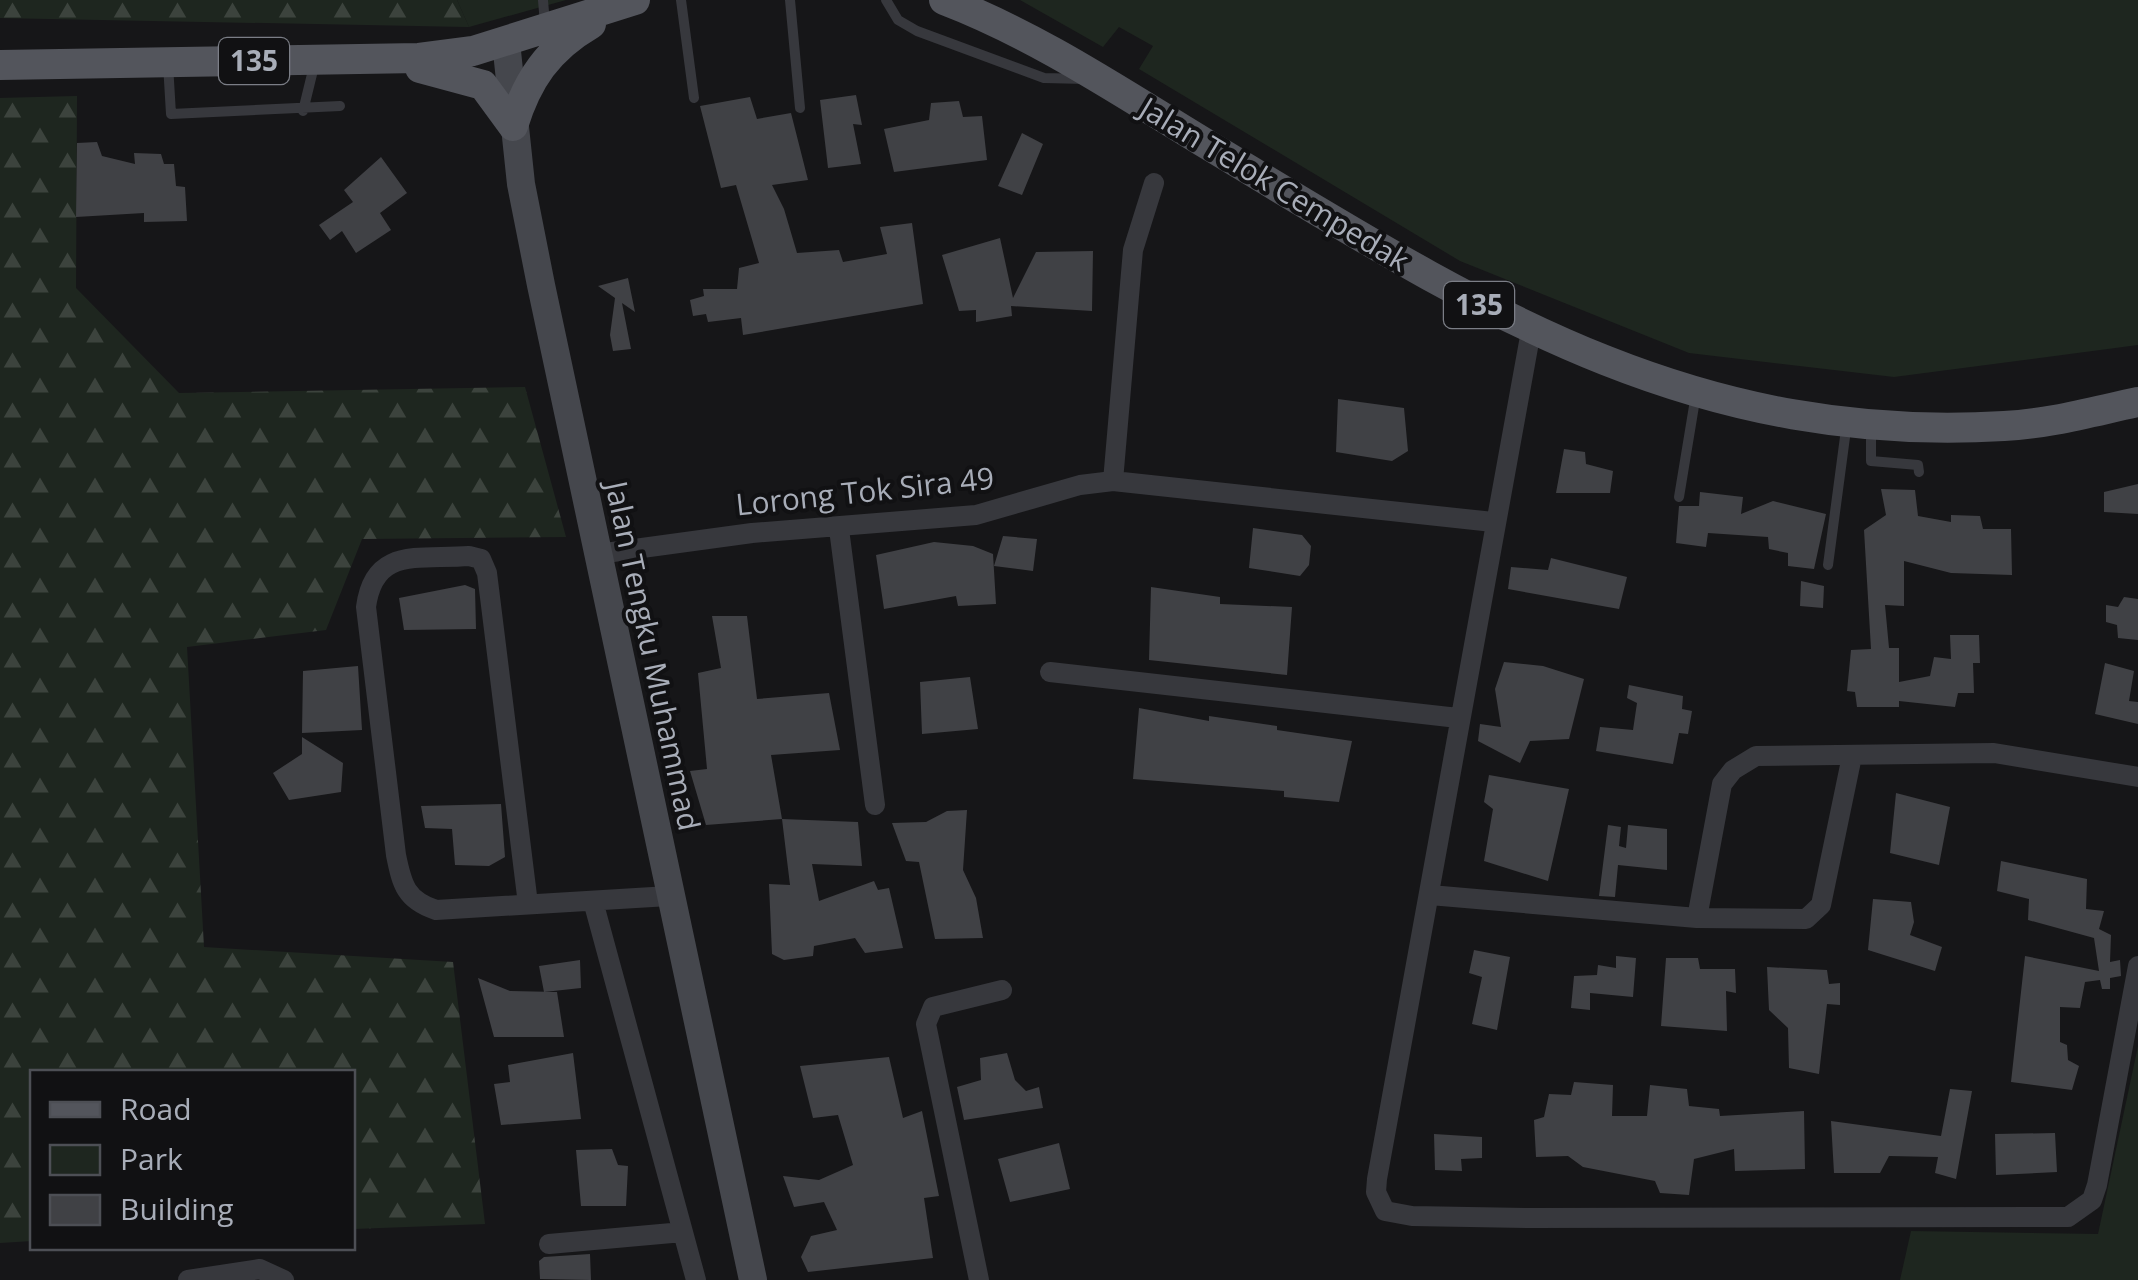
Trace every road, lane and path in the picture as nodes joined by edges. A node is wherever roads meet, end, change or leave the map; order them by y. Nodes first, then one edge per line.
1 (636, 0) edge
2 (681, 0) edge
3 (790, 0) edge
4 (886, 0) edge
5 (951, 2) edge
6 (544, 14) edge
7 (506, 42) junction
8 (316, 60) junction
9 (364, 60) junction
10 (168, 63) junction
11 (0, 65) edge
12 (1097, 78) junction
13 (694, 98) dead end
14 (340, 106) dead end
15 (800, 108) dead end
16 (303, 111) junction
17 (513, 126) junction
18 (1154, 183) dead end
19 (1530, 331) junction
20 (1696, 393) junction
21 (2138, 402) edge
22 (1859, 423) junction
23 (1919, 472) dead end
24 (1113, 481) junction
25 (1680, 496) dead end
26 (1493, 522) junction
27 (839, 529) junction
28 (598, 554) junction
29 (1828, 565) dead end
30 (1050, 672) dead end
31 (1458, 718) junction
32 (1852, 756) junction
33 (2138, 777) edge
34 (875, 805) dead end
35 (1430, 895) junction
36 (669, 896) junction
37 (593, 901) junction
38 (528, 904) junction
39 (1698, 918) junction
40 (2137, 983) edge
41 (1002, 990) dead end
42 (683, 1232) junction
43 (549, 1244) dead end
44 (188, 1280) edge
45 (284, 1280) edge
46 (696, 1280) edge
47 (753, 1280) edge
48 (979, 1280) edge

1 - 6 main road, 135
1 - 17 main road
2 - 13 lane
3 - 15 lane
4 - 12 lane
5 - 12 main road, Jalan Telok Cempedak / 135
6 - 7 main road, 135
7 - 9 main road, 135
7 - 17 main road, Jalan Tengku Muhammad
8 - 9 main road, 135
8 - 10 main road, 135
8 - 16 lane
9 - 17 main road
10 - 11 main road, 135
10 - 16 lane
12 - 19 main road, Jalan Telok Cempedak / 135
14 - 16 lane
17 - 28 main road, Jalan Tengku Muhammad
18 - 24 street
19 - 20 main road, Jalan Telok Cempedak / 135
19 - 26 street
20 - 22 main road, Jalan Telok Cempedak / 135
20 - 25 lane
21 - 22 main road, Jalan Telok Cempedak / 135
22 - 23 lane
22 - 29 lane
24 - 26 street, Lorong Tok Sira 49
24 - 27 street, Lorong Tok Sira 49
26 - 31 street
27 - 28 street, Lorong Tok Sira 49
27 - 34 street
28 - 36 main road, Jalan Tengku Muhammad
30 - 31 street
31 - 35 street
32 - 33 street
32 - 39 street
32 - 39 street
35 - 39 street
35 - 40 street
36 - 37 street
36 - 47 main road, Jalan Tengku Muhammad
37 - 38 street
37 - 42 street
38 - 38 street
41 - 48 street
42 - 43 street
42 - 46 street
44 - 45 street

